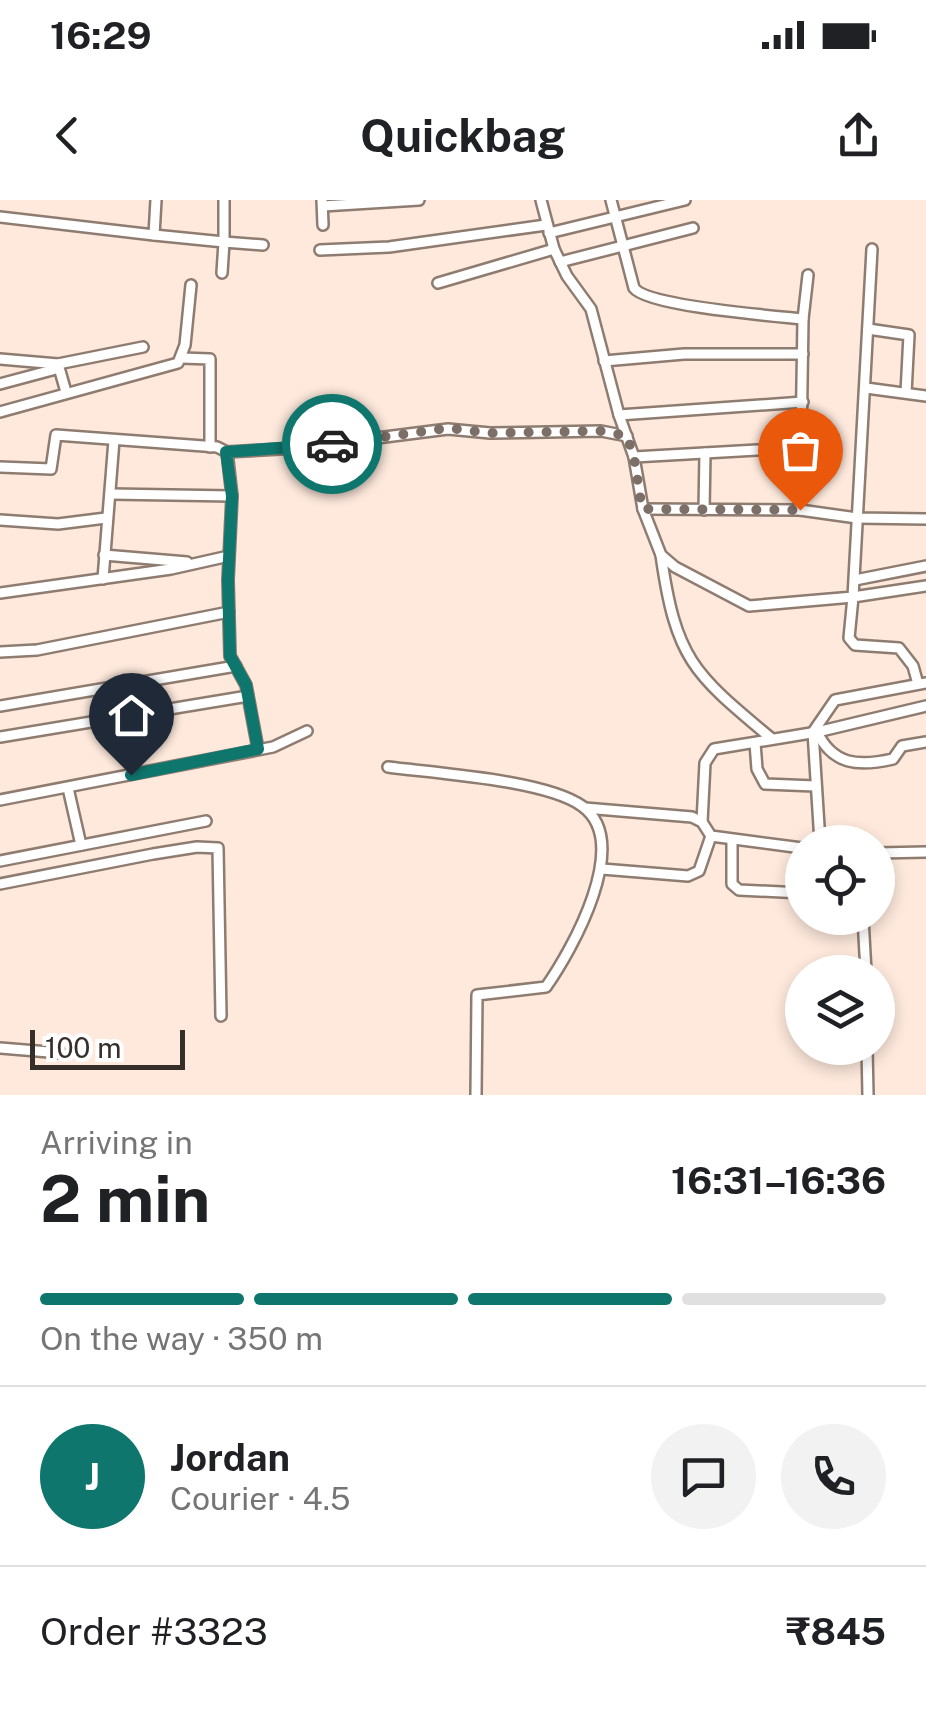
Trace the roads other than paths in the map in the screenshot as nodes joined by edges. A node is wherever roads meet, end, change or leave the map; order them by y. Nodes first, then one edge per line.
1 (156, 200) edge
2 (224, 200) edge
3 (419, 200) edge
4 (541, 200) edge
5 (611, 200) edge
6 (686, 200) edge
7 (322, 203) edge
8 (0, 217) edge
9 (616, 218) junction
10 (323, 224) dead end
11 (693, 228) dead end
12 (547, 229) junction
13 (154, 234) junction
14 (224, 242) junction
15 (263, 244) dead end
16 (622, 248) junction
17 (554, 249) junction
18 (320, 250) dead end
19 (872, 250) dead end
20 (560, 262) junction
21 (222, 273) dead end
22 (808, 275) dead end
23 (438, 284) dead end
24 (191, 285) dead end
25 (803, 319) junction
26 (868, 328) junction
27 (143, 347) dead end
28 (803, 354) junction
29 (182, 358) junction
30 (0, 359) edge
31 (604, 361) junction
32 (58, 366) junction
33 (0, 384) edge
34 (866, 388) junction
35 (66, 392) junction
36 (906, 393) junction
37 (926, 396) edge
38 (803, 402) junction
39 (0, 412) edge
40 (619, 415) junction
41 (627, 436) junction
42 (114, 440) junction
43 (210, 447) junction
44 (757, 450) dead end
45 (226, 452) junction
46 (706, 453) junction
47 (634, 457) junction
48 (0, 467) edge
49 (111, 494) junction
50 (232, 496) junction
51 (642, 509) junction
52 (704, 510) junction
53 (800, 510) junction
54 (106, 518) junction
55 (856, 518) junction
56 (926, 519) edge
57 (0, 520) edge
58 (104, 555) junction
59 (662, 555) junction
60 (229, 556) junction
61 (200, 562) junction
62 (926, 566) edge
63 (104, 579) junction
64 (855, 580) junction
65 (926, 586) edge
66 (0, 593) edge
67 (853, 597) junction
68 (229, 612) junction
69 (0, 652) edge
70 (236, 666) junction
71 (922, 684) edge
72 (248, 696) junction
73 (0, 706) edge
74 (926, 706) edge
75 (307, 730) dead end
76 (815, 732) junction
77 (0, 737) edge
78 (772, 739) junction
79 (926, 742) edge
80 (755, 743) junction
81 (258, 749) junction
82 (388, 767) dead end
83 (814, 786) junction
84 (68, 788) junction
85 (0, 800) edge
86 (585, 808) junction
87 (206, 821) dead end
88 (702, 822) junction
89 (818, 825) edge
90 (711, 836) junction
91 (732, 840) junction
92 (81, 845) junction
93 (785, 846) edge
94 (895, 852) edge
95 (926, 852) edge
96 (0, 860) edge
97 (602, 869) junction
98 (0, 884) edge
99 (785, 892) edge
100 (222, 1016) dead end
101 (0, 1048) edge
102 (60, 1053) dead end
103 (867, 1065) edge
104 (476, 1095) edge
105 (868, 1095) edge

1 - 13 street
2 - 14 street
3 - 7 street
4 - 12 street
5 - 9 street
6 - 9 street
7 - 10 street
8 - 13 street
9 - 12 street
9 - 16 street
11 - 16 street
12 - 17 street
12 - 18 street
13 - 14 street
14 - 15 street
14 - 21 street
16 - 20 street
16 - 25 street
17 - 20 street
17 - 23 street
19 - 26 street
20 - 31 street
22 - 25 street
24 - 29 street
25 - 28 street
26 - 34 street
26 - 36 street
27 - 32 street
28 - 31 street
28 - 38 street
29 - 35 street
29 - 43 street
30 - 32 street
31 - 40 street
32 - 33 street
32 - 35 street
34 - 36 street
34 - 55 street
35 - 39 street
36 - 37 street
38 - 40 street
38 - 53 street
40 - 41 street
41 - 45 street
41 - 47 street
42 - 43 street
42 - 48 street
42 - 49 street
43 - 45 street
44 - 46 street
45 - 50 street
46 - 47 street
46 - 52 street
47 - 51 street
49 - 50 street
49 - 54 street
50 - 60 street
51 - 52 street
51 - 59 street
52 - 53 street
53 - 55 street
54 - 57 street
54 - 58 street
55 - 56 street
55 - 64 street
58 - 61 street
58 - 63 street
59 - 67 street
59 - 78 street
60 - 61 street
60 - 68 street
61 - 63 street
62 - 64 street
63 - 66 street
64 - 67 street
65 - 67 street
67 - 71 street
68 - 69 street
68 - 70 street
70 - 72 street
70 - 73 street
71 - 76 street
72 - 77 street
72 - 81 street
74 - 76 street
75 - 81 street
76 - 78 street
76 - 79 street
76 - 83 street
78 - 80 street
80 - 83 street
80 - 88 street
81 - 84 street
82 - 86 street
83 - 89 street
84 - 85 street
84 - 92 street
86 - 88 street
86 - 97 street
87 - 92 street
88 - 90 street
90 - 91 street
90 - 97 street
91 - 93 street
91 - 99 street
92 - 96 street
94 - 95 street
97 - 104 street
98 - 100 street
101 - 102 street
103 - 105 street

